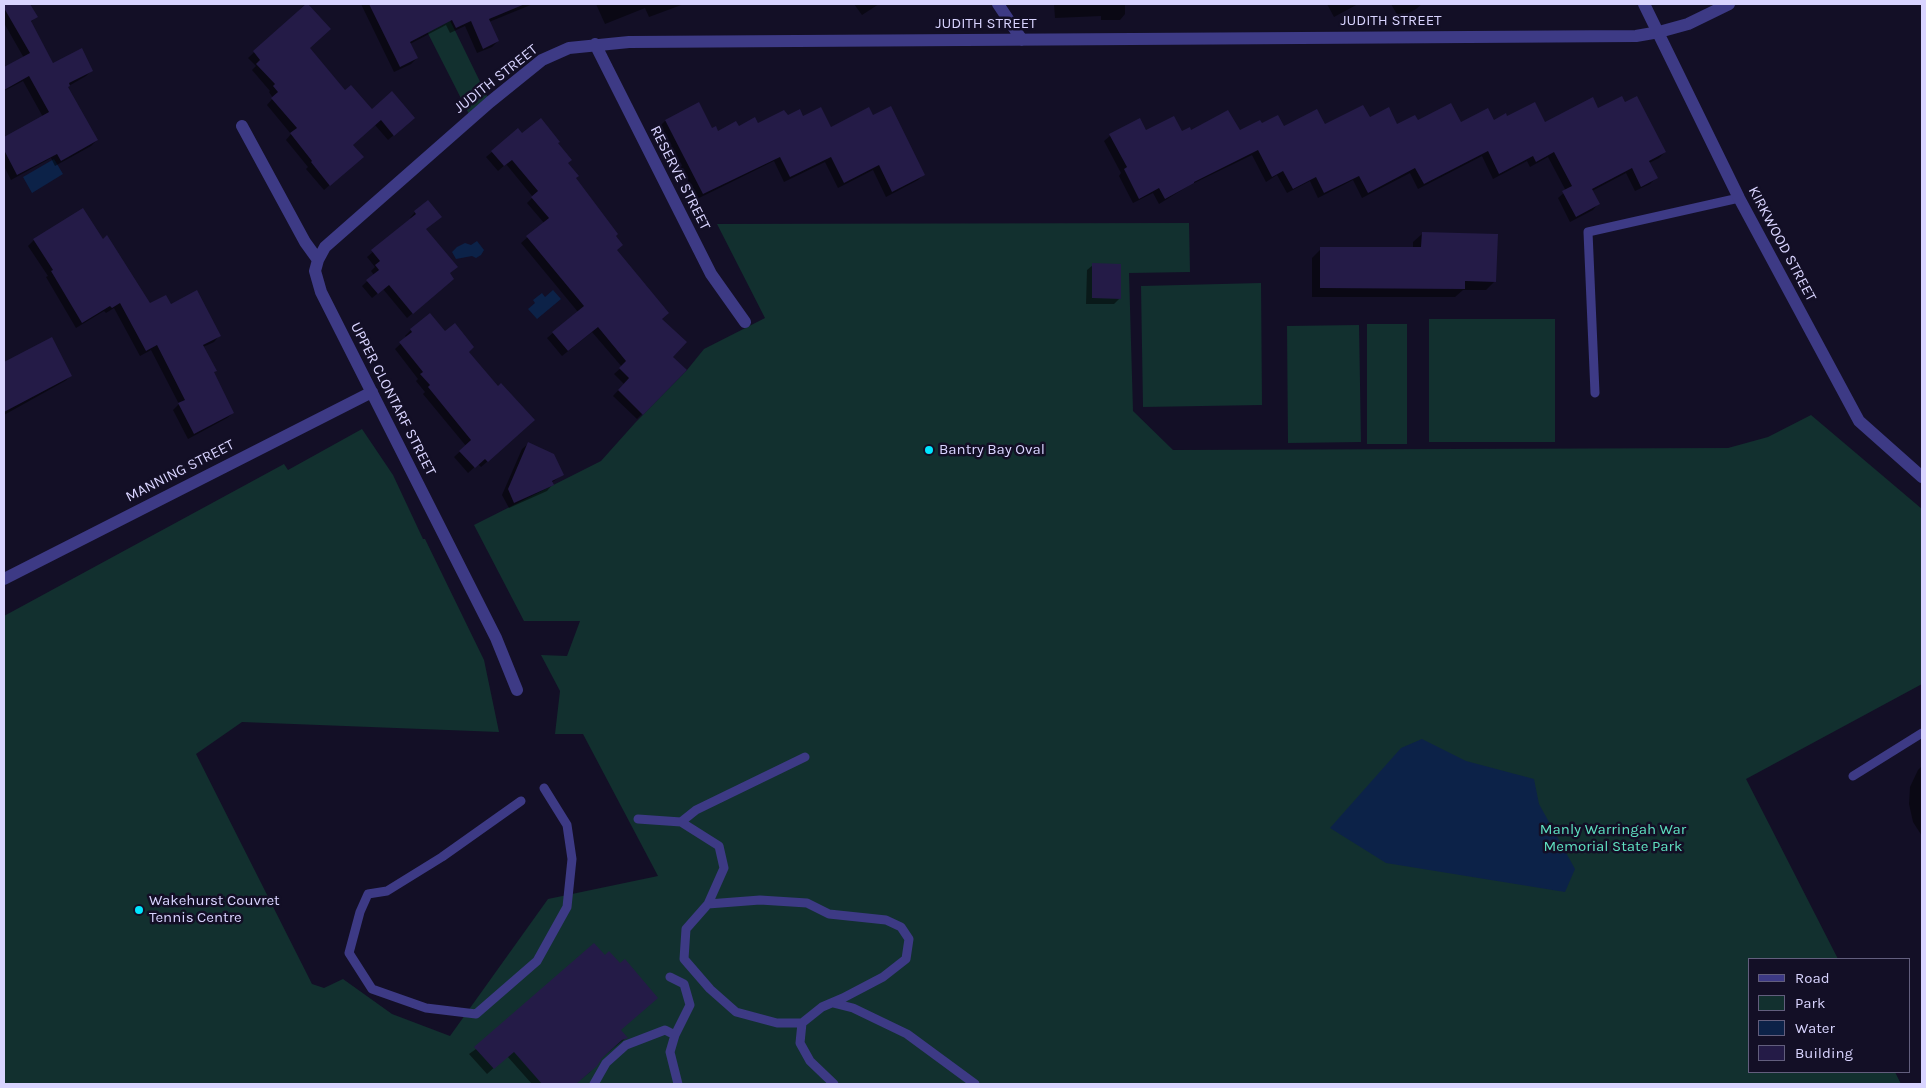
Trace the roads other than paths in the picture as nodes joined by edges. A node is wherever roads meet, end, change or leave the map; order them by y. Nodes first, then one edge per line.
1 (998, 4) edge
2 (1644, 4) edge
3 (1730, 4) edge
4 (1659, 32) junction
5 (1022, 40) junction
6 (595, 44) junction
7 (242, 126) dead end
8 (1738, 198) junction
9 (318, 260) junction
10 (745, 322) dead end
11 (372, 392) junction
12 (1596, 393) dead end
13 (1922, 477) edge
14 (4, 579) edge
15 (517, 690) dead end
16 (1922, 733) edge
17 (805, 757) dead end
18 (1853, 776) dead end
19 (544, 788) dead end
20 (521, 801) dead end
21 (638, 818) dead end
22 (681, 822) junction
23 (708, 904) junction
24 (670, 978) dead end
25 (833, 1003) junction
26 (802, 1023) junction
27 (675, 1035) junction
28 (594, 1084) edge
29 (678, 1084) edge
30 (834, 1084) edge
31 (974, 1084) edge

1 - 5 street
2 - 4 street, KIRKWOOD STREET
3 - 4 street, JUDITH STREET
4 - 5 street, JUDITH STREET
4 - 8 street, KIRKWOOD STREET
5 - 6 street, JUDITH STREET
6 - 9 street, JUDITH STREET
6 - 10 street, RESERVE STREET
7 - 9 street
8 - 12 lane
8 - 13 street, KIRKWOOD STREET
9 - 11 street, UPPER CLONTARF STREET
11 - 14 street, MANNING STREET
11 - 15 street, UPPER CLONTARF STREET
16 - 18 lane
17 - 22 lane
19 - 20 lane
21 - 22 lane
22 - 23 lane
23 - 25 lane
23 - 26 lane
24 - 27 lane
25 - 26 lane
25 - 31 lane
26 - 30 lane
27 - 28 lane
27 - 29 lane

